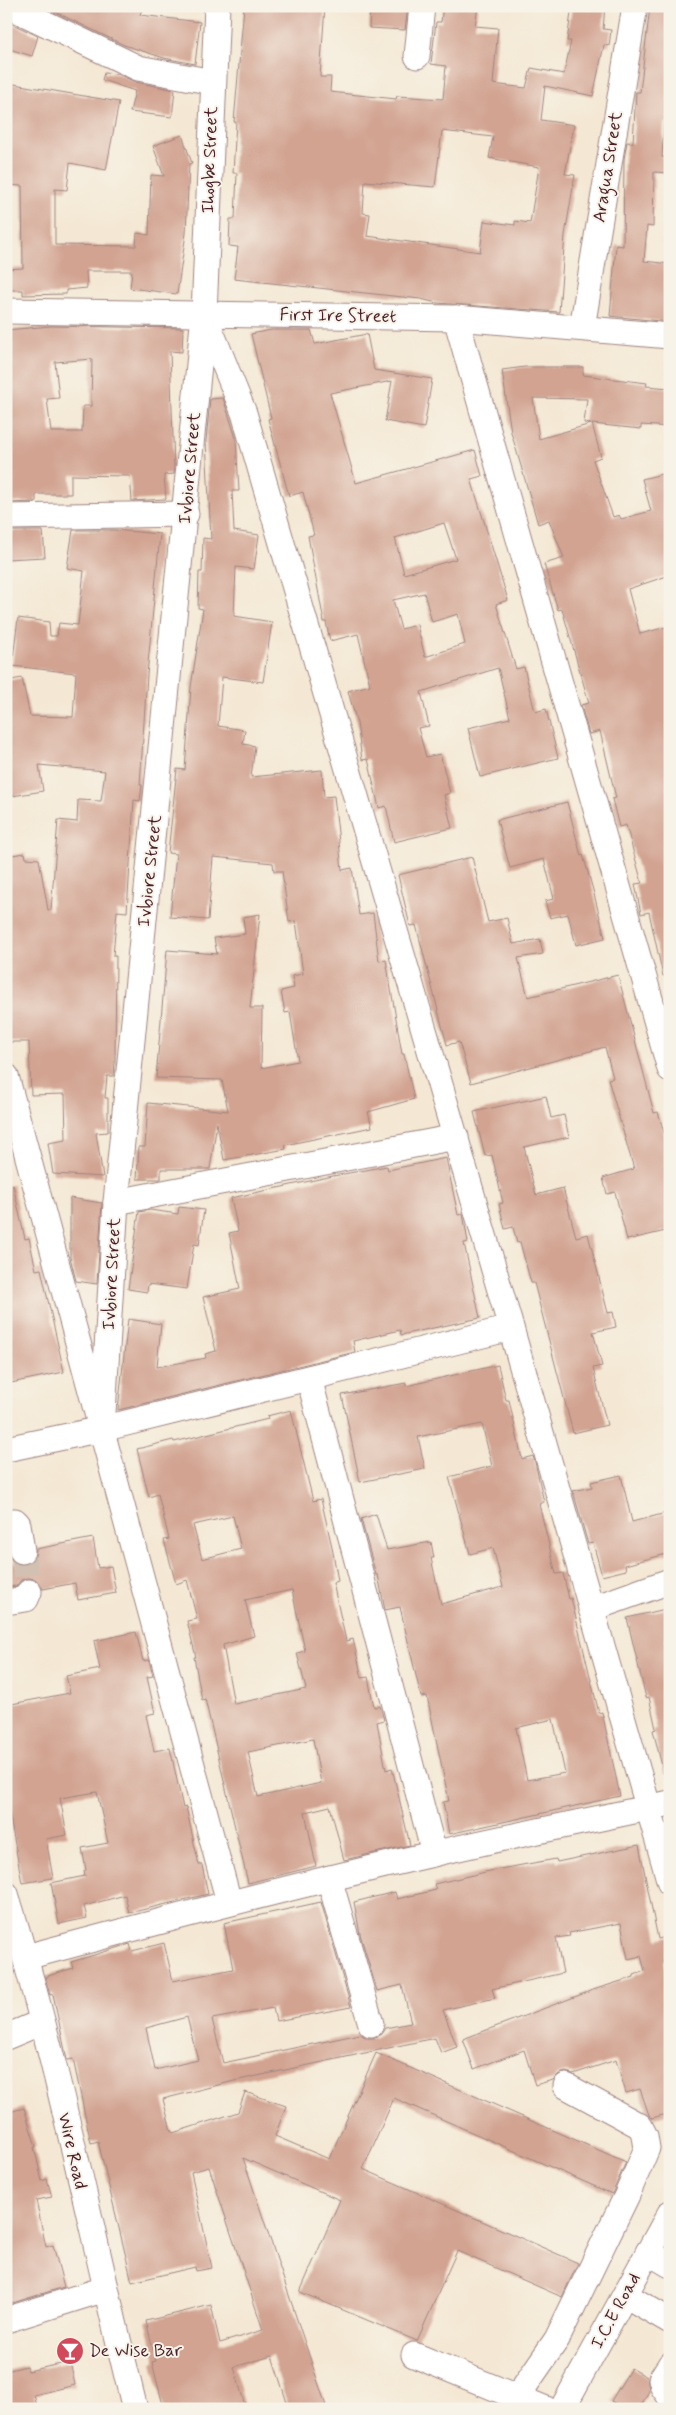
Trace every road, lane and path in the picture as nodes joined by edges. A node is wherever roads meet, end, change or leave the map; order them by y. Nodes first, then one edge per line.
1 (9, 6) edge
2 (217, 6) edge
3 (422, 6) edge
4 (635, 6) edge
5 (417, 56) dead end
6 (213, 82) junction
7 (6, 312) edge
8 (204, 314) junction
9 (456, 318) junction
10 (582, 328) junction
11 (670, 336) edge
12 (186, 514) junction
13 (6, 516) edge
14 (670, 1069) edge
15 (6, 1076) edge
16 (456, 1137) junction
17 (116, 1202) junction
18 (511, 1328) junction
19 (308, 1378) junction
20 (102, 1429) junction
21 (6, 1449) edge
22 (6, 1521) edge
23 (22, 1552) tunnel mouth
24 (670, 1581) edge
25 (29, 1592) dead end
26 (6, 1602) edge
27 (591, 1609) junction
28 (659, 1805) edge
29 (434, 1854) junction
30 (329, 1878) junction
31 (670, 1883) edge
32 (6, 1894) edge
33 (229, 1902) junction
34 (26, 1957) junction
35 (42, 2022) junction
36 (371, 2024) dead end
37 (6, 2036) edge
38 (566, 2086) dead end
39 (670, 2214) edge
40 (648, 2252) junction
41 (670, 2265) edge
42 (105, 2289) junction
43 (626, 2295) junction
44 (6, 2320) edge
45 (670, 2321) edge
46 (414, 2355) dead end
47 (670, 2365) edge
48 (670, 2396) edge
49 (517, 2397) junction
50 (135, 2409) edge
51 (546, 2409) edge
52 (562, 2409) edge

1 - 6 street
2 - 6 street, Ihogbe Street
3 - 5 street
4 - 10 street, Aragua Street
6 - 8 street, Ihogbe Street
7 - 8 street, First Ire Street
8 - 9 street, First Ire Street
8 - 12 street, Ivbiore Street
8 - 16 street
9 - 10 street, First Ire Street
9 - 14 street
10 - 11 street, First Ire Street
12 - 13 street
12 - 17 street, Ivbiore Street
15 - 20 street
16 - 17 street
16 - 18 street
17 - 20 street, Ivbiore Street
18 - 19 street
18 - 27 street
19 - 20 street
19 - 29 street
20 - 21 street
20 - 33 street
22 - 23 street
24 - 27 street
25 - 26 street
27 - 28 street
28 - 29 street
28 - 31 street
29 - 30 street
30 - 33 street
30 - 36 street
32 - 34 street, Wire Road
33 - 34 street
34 - 35 street, Wire Road
35 - 37 street
35 - 42 street, Wire Road
38 - 49 street
39 - 40 street, I.C.E Road
40 - 41 street
40 - 43 street, I.C.E Road
42 - 44 street
42 - 50 street, Wire Road
43 - 45 street
43 - 52 street, I.C.E Road
46 - 49 street
47 - 48 street
49 - 51 street

